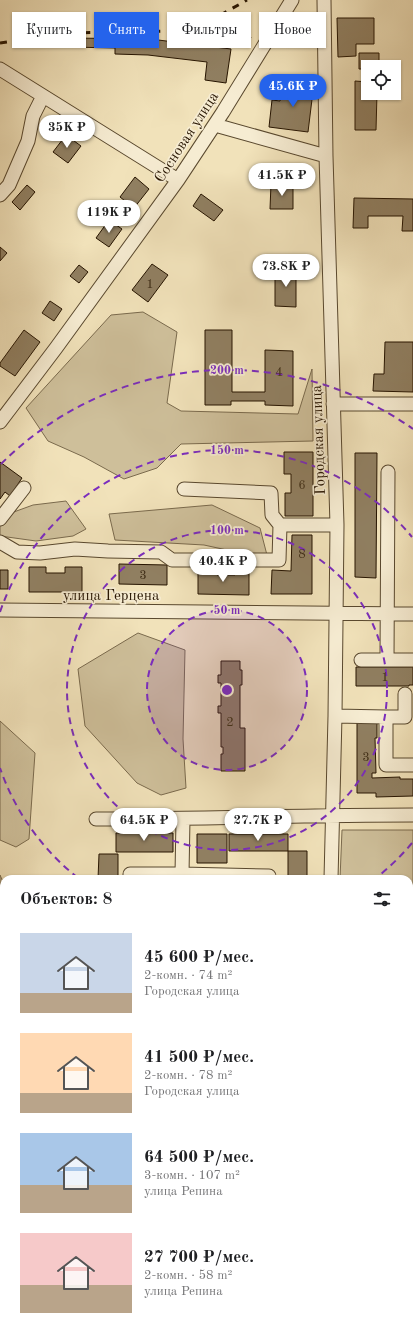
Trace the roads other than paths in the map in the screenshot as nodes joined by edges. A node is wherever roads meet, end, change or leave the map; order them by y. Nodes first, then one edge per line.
1 (292, 0) edge
2 (324, 0) edge
3 (0, 69) edge
4 (44, 96) junction
5 (215, 125) junction
6 (326, 156) junction
7 (178, 180) junction
8 (0, 195) edge
9 (333, 404) junction
10 (413, 404) edge
11 (0, 422) edge
12 (388, 472) dead end
13 (24, 488) dead end
14 (184, 489) dead end
15 (0, 519) edge
16 (280, 525) junction
17 (337, 525) junction
18 (0, 542) edge
19 (0, 610) edge
20 (336, 613) junction
21 (387, 614) junction
22 (413, 614) edge
23 (361, 660) dead end
24 (387, 660) junction
25 (413, 660) edge
26 (405, 694) dead end
27 (335, 716) junction
28 (386, 717) junction
29 (413, 765) edge
30 (332, 815) junction
31 (413, 815) edge
32 (96, 819) dead end
33 (183, 819) junction
34 (130, 875) edge
35 (147, 875) edge
36 (182, 875) edge
37 (331, 875) edge

1 - 5 street, Сосновая улица
2 - 6 street, Городская улица
3 - 4 street
4 - 7 street
4 - 8 street
5 - 6 street
5 - 7 street, Сосновая улица
6 - 9 street, Городская улица
7 - 11 street, Сосновая улица
9 - 10 street
9 - 17 street, Городская улица
12 - 21 street
13 - 15 street
14 - 16 street
16 - 17 street
16 - 18 street
17 - 20 street, Городская улица
19 - 20 street, улица Герцена
20 - 21 street, улица Герцена
20 - 27 street, Городская улица
21 - 22 street, улица Герцена
21 - 24 street
23 - 24 street
24 - 25 street
26 - 28 street
27 - 28 street
27 - 30 street, Городская улица
28 - 29 street
30 - 31 street
30 - 33 street
30 - 37 street, Городская улица
32 - 33 street
33 - 36 street
34 - 35 street

